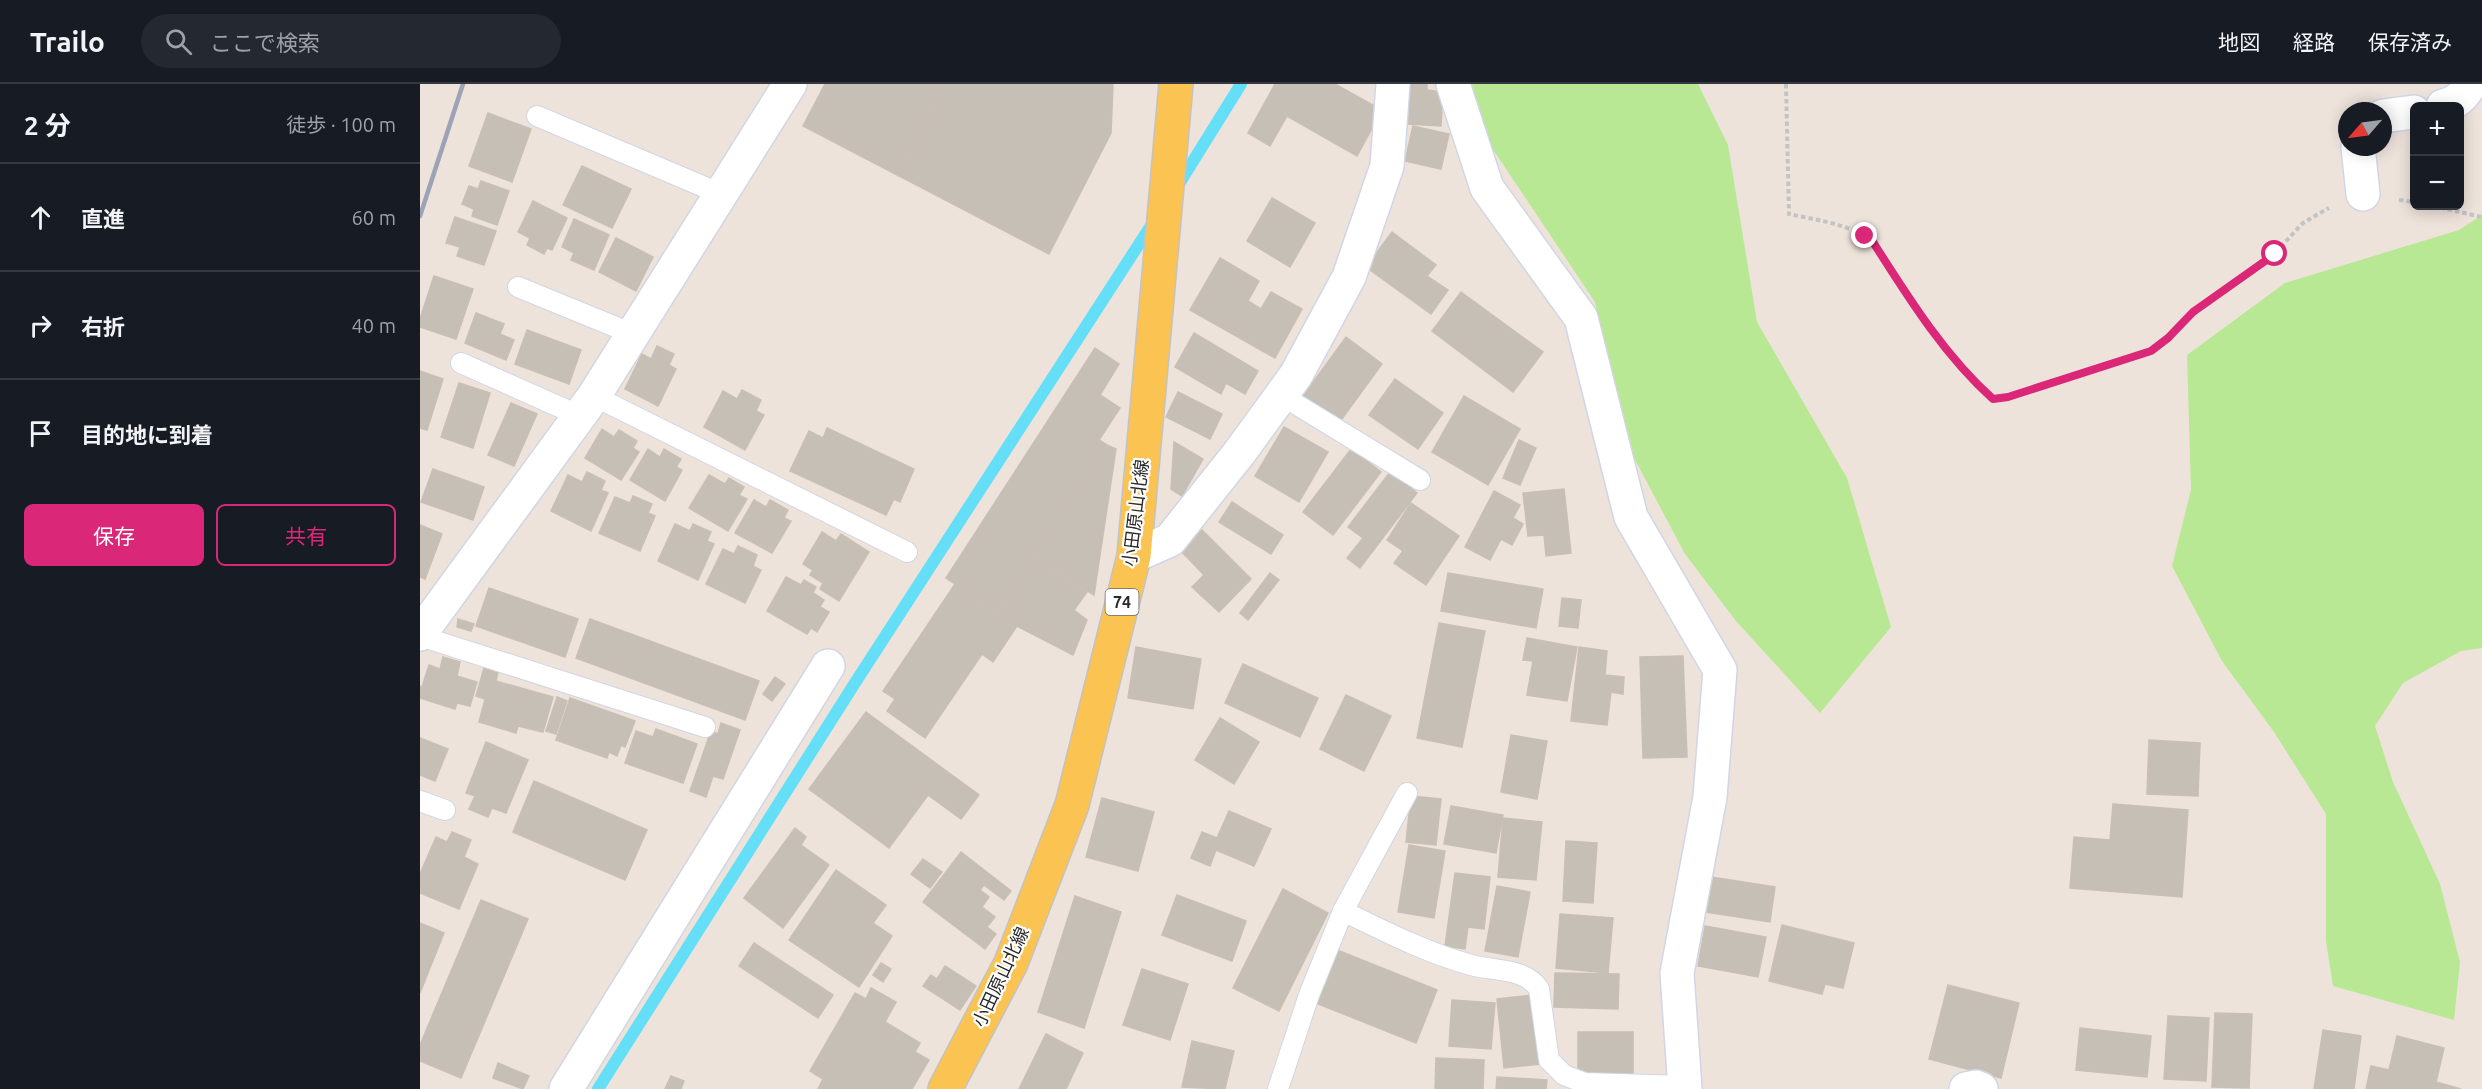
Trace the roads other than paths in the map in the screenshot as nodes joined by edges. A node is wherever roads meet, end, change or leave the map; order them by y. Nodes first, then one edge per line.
1 (790, 84) edge
2 (1176, 84) edge
3 (1393, 84) edge
4 (1453, 84) edge
5 (2470, 84) edge
6 (2454, 102) edge
7 (2410, 113) edge
8 (2392, 115) edge
9 (537, 116) dead end
10 (2359, 156) edge
11 (721, 194) junction
12 (2363, 194) road end
13 (518, 287) dead end
14 (633, 334) junction
15 (461, 363) dead end
16 (1281, 395) junction
17 (587, 406) junction
18 (1420, 480) dead end
19 (907, 552) dead end
20 (1134, 556) junction
21 (420, 635) edge
22 (828, 666) dead end
23 (705, 727) dead end
24 (1407, 793) dead end
25 (420, 801) edge
26 (445, 810) dead end
27 (1343, 911) junction
28 (1685, 1087) edge
29 (566, 1089) edge
30 (945, 1089) edge
31 (1278, 1089) edge
32 (1966, 1089) edge
33 (1982, 1089) edge

1 - 11 street
2 - 20 main road, 小田原山北線 / 74
3 - 16 street
4 - 28 street
5 - 6 street
7 - 8 street
9 - 11 lane
10 - 12 street
11 - 14 street
13 - 14 lane
14 - 17 street
15 - 17 lane
16 - 18 lane
16 - 20 street
17 - 19 lane
17 - 21 street
20 - 30 main road, 小田原山北線 / 74
21 - 23 lane
22 - 29 street
24 - 27 lane
25 - 26 lane
27 - 28 lane
27 - 31 lane
32 - 33 street

